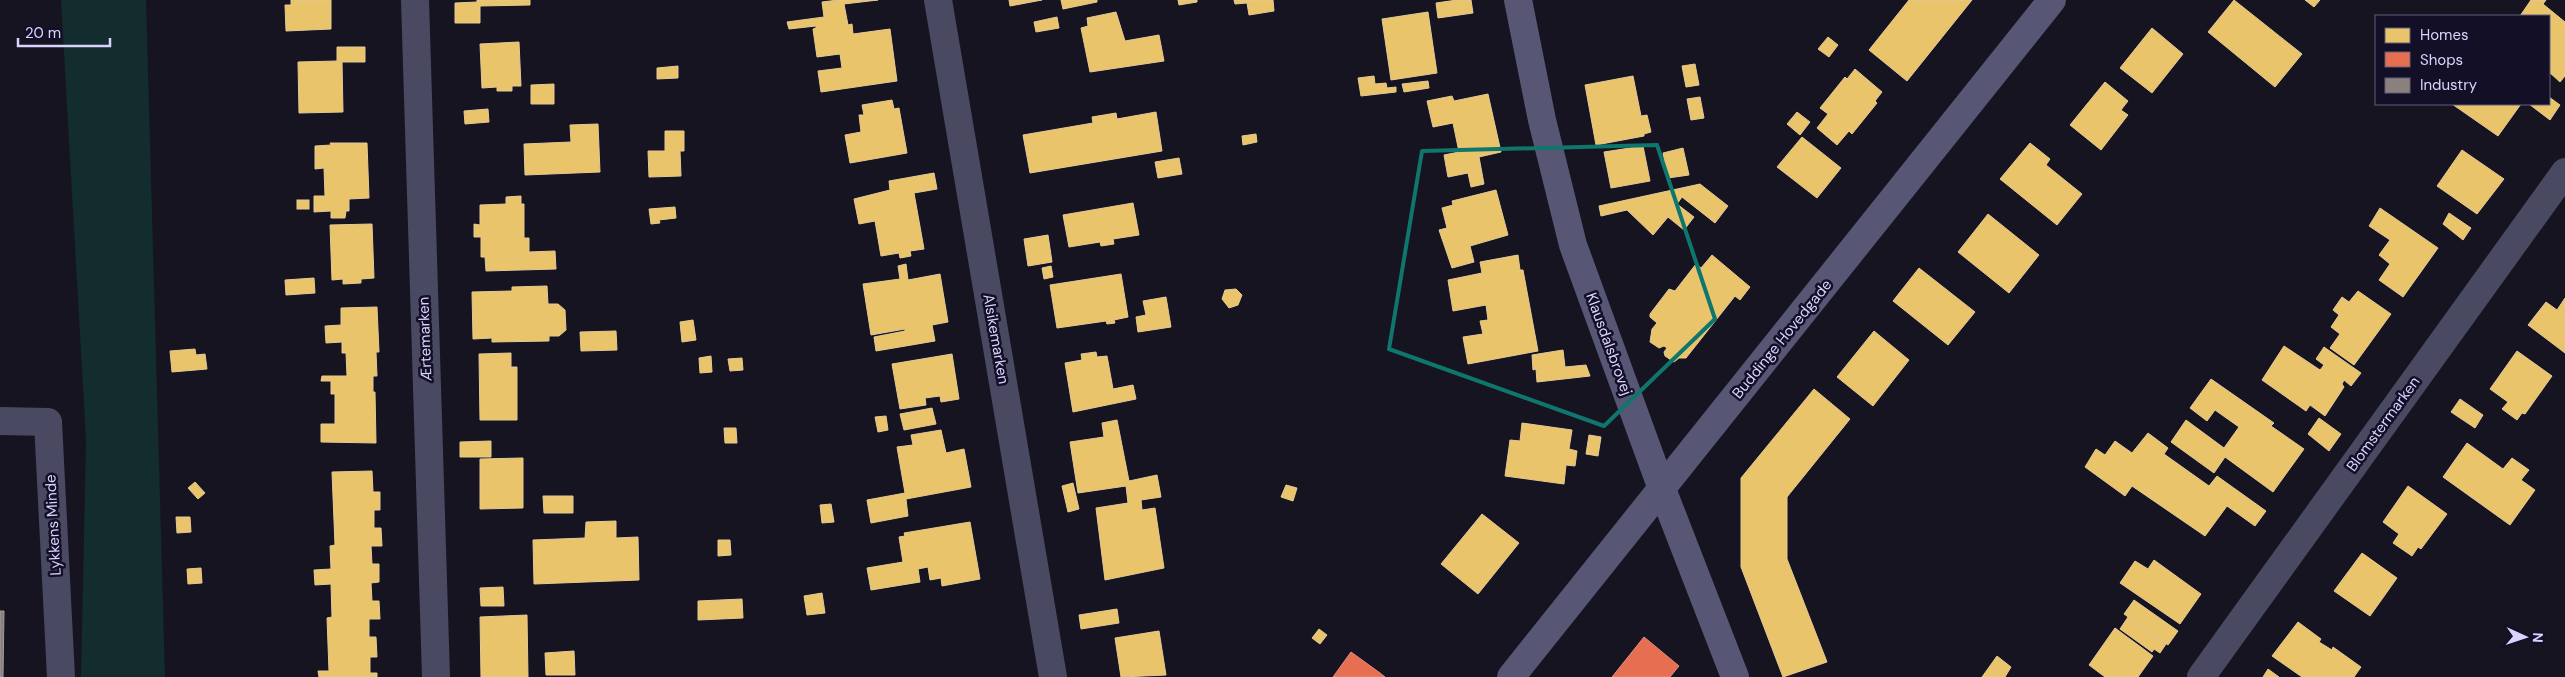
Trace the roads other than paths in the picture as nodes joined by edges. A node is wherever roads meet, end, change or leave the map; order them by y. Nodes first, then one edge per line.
1 (415, 0) edge
2 (938, 0) edge
3 (1518, 0) edge
4 (2052, 0) edge
5 (2565, 172) edge
6 (0, 421) edge
7 (1662, 489) junction
8 (61, 677) edge
9 (436, 677) edge
10 (1053, 677) edge
11 (1512, 677) edge
12 (1735, 677) edge
13 (2202, 677) edge

1 - 9 street, Ærtemarken
2 - 10 street, Alsikemarken
3 - 7 street, Klausdalsbrovej
4 - 7 street, Buddinge Hovedgade
5 - 13 street, Blomstermarken
6 - 8 street, Lykkens Minde
7 - 11 street, Buddinge Hovedgade
7 - 12 street, Klausdalsbrovej

